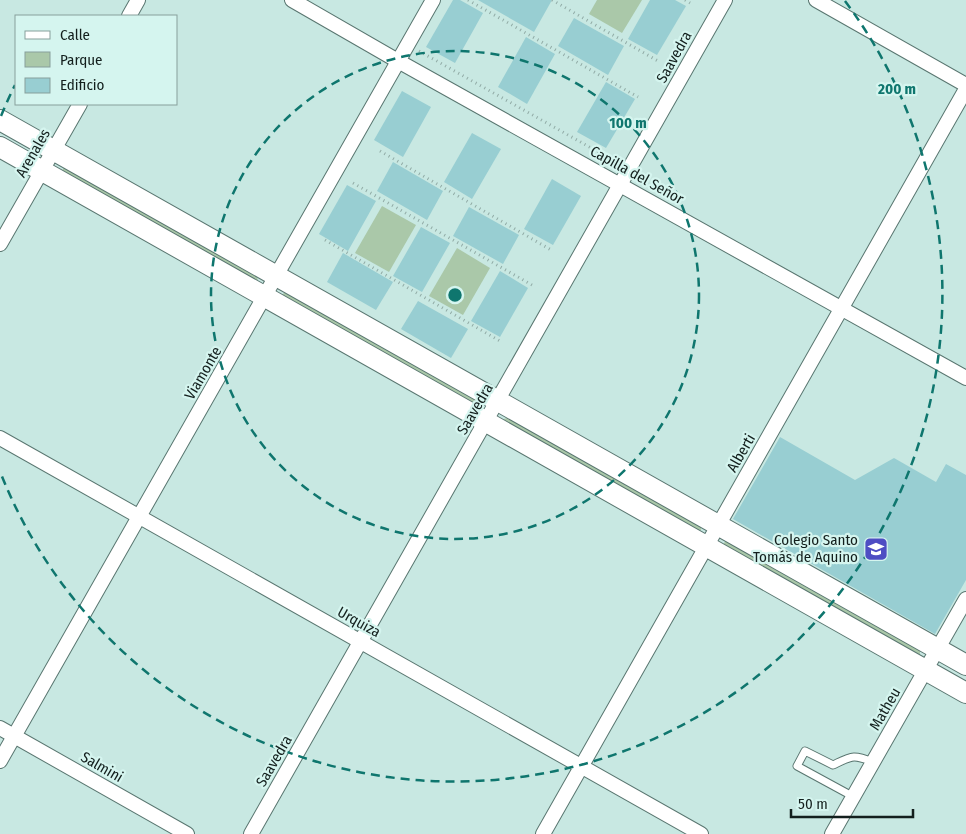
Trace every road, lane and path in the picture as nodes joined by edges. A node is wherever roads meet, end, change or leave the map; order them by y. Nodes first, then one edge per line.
1 (138, 0) edge
2 (292, 0) edge
3 (433, 0) edge
4 (468, 0) edge
5 (552, 0) edge
6 (685, 0) edge
7 (725, 0) edge
8 (816, 0) edge
9 (690, 3) dead end
10 (130, 15) edge
11 (416, 49) dead end
12 (398, 61) junction
13 (658, 61) dead end
14 (966, 87) edge
15 (638, 98) dead end
16 (79, 105) edge
17 (0, 120) edge
18 (0, 147) edge
19 (53, 150) junction
20 (380, 150) dead end
21 (621, 153) dead end
22 (42, 171) junction
23 (353, 183) dead end
24 (620, 185) junction
25 (325, 240) dead end
26 (0, 244) edge
27 (553, 250) dead end
28 (276, 276) junction
29 (532, 285) dead end
30 (265, 297) junction
31 (842, 308) junction
32 (500, 341) dead end
33 (966, 378) edge
34 (498, 401) junction
35 (486, 422) junction
36 (0, 438) edge
37 (139, 517) junction
38 (719, 525) junction
39 (707, 547) junction
40 (966, 599) edge
41 (361, 642) junction
42 (938, 649) junction
43 (966, 665) edge
44 (926, 670) junction
45 (966, 693) edge
46 (0, 728) edge
47 (14, 736) junction
48 (0, 761) edge
49 (873, 762) junction
50 (582, 766) junction
51 (854, 797) junction
52 (187, 834) edge
53 (251, 834) edge
54 (543, 834) edge
55 (701, 834) edge
56 (832, 834) edge

1 - 10 street
2 - 12 street, Capilla del Señor
3 - 12 street, Viamonte
4 - 15 path
5 - 13 path
6 - 9 path
7 - 24 street, Saavedra
8 - 14 street
11 - 21 path
12 - 24 street, Capilla del Señor
12 - 28 street, Viamonte
14 - 31 street, Alberti
16 - 19 street, Arenales
17 - 19 main road
18 - 22 main road
19 - 22 street, Arenales
19 - 28 main road
20 - 27 path
22 - 26 street, Arenales
22 - 30 main road
23 - 29 path
24 - 31 street, Capilla del Señor
24 - 34 street, Saavedra
25 - 32 path
28 - 30 street, Viamonte
28 - 34 main road
30 - 35 main road
30 - 37 street, Viamonte
31 - 33 street, Capilla del Señor
31 - 38 street, Alberti
34 - 35 street, Saavedra
34 - 38 main road
35 - 39 main road
35 - 41 street, Saavedra
36 - 37 street, Urquiza
37 - 41 street, Urquiza
37 - 47 street, Viamonte
38 - 39 street, Alberti
38 - 42 main road
39 - 44 main road
39 - 50 street, Alberti
40 - 42 street, Matheu
41 - 50 street, Urquiza
41 - 53 street, Saavedra
42 - 43 main road
42 - 44 street, Matheu
44 - 45 main road
44 - 49 street, Matheu
46 - 47 street, Salmini
47 - 48 street, Viamonte
47 - 52 street, Salmini
49 - 51 street, Matheu
49 - 51 lane
50 - 54 street, Alberti
50 - 55 street, Urquiza
51 - 56 street, Matheu

